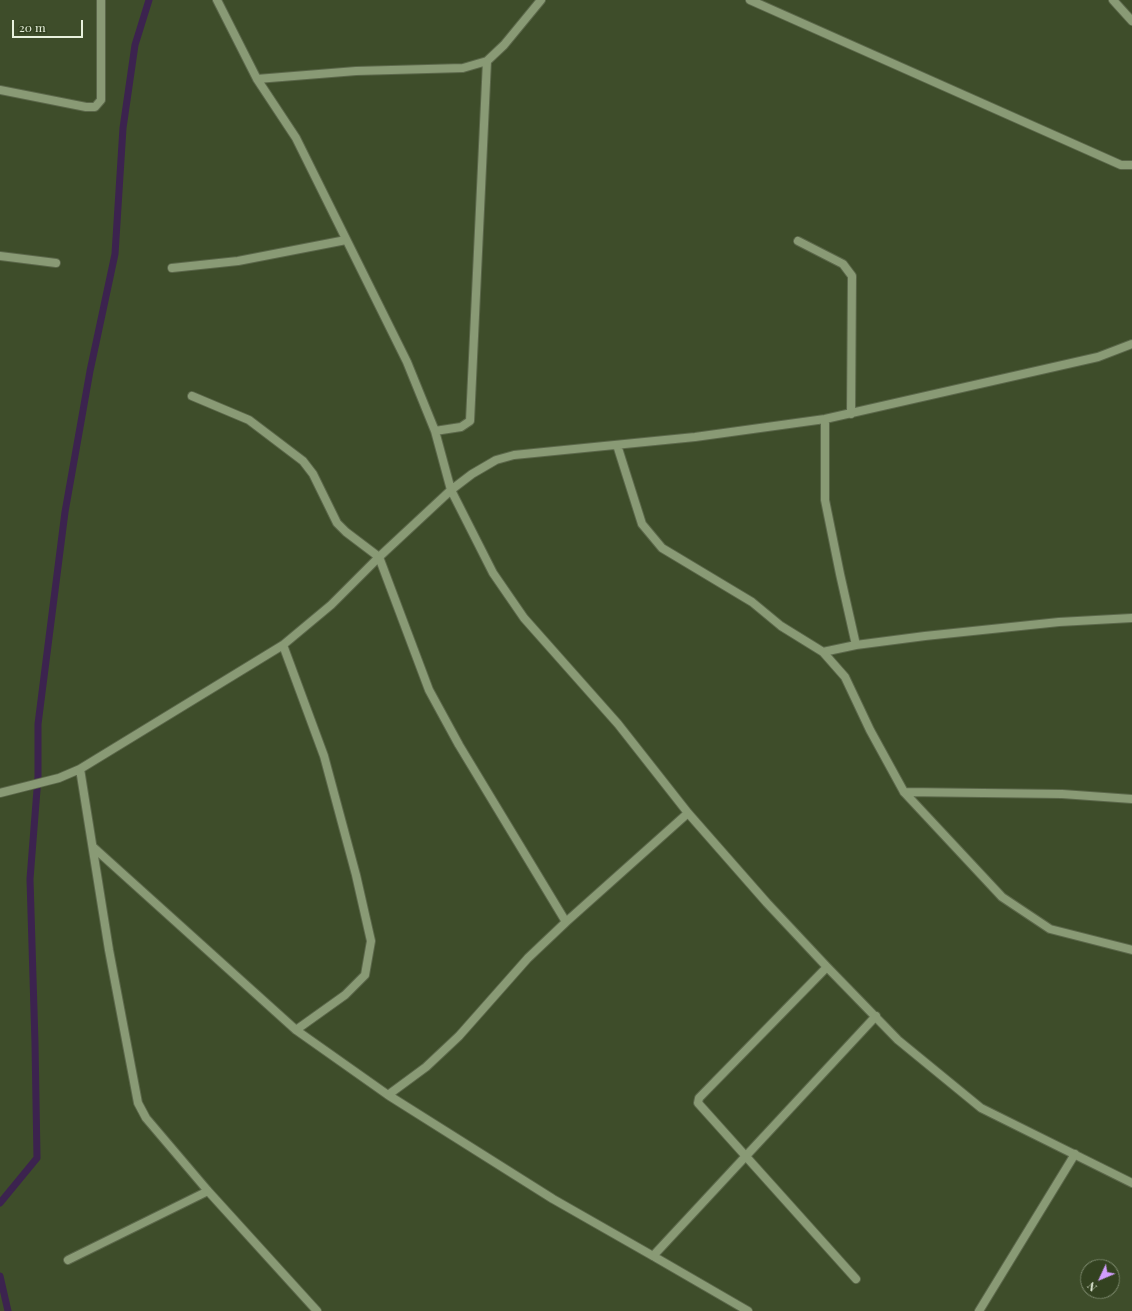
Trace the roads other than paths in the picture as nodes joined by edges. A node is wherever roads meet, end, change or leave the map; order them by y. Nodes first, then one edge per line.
1 (101, 0) edge
2 (217, 0) edge
3 (541, 0) edge
4 (750, 0) edge
5 (1113, 0) edge
6 (1132, 21) edge
7 (487, 62) junction
8 (257, 79) junction
9 (0, 90) edge
10 (1132, 165) edge
11 (346, 240) junction
12 (798, 241) dead end
13 (0, 256) edge
14 (56, 263) dead end
15 (172, 268) dead end
16 (1132, 344) edge
17 (192, 396) dead end
18 (851, 414) junction
19 (825, 419) junction
20 (435, 431) junction
21 (617, 444) junction
22 (451, 490) junction
23 (379, 557) junction
24 (1132, 618) edge
25 (283, 645) junction
26 (856, 645) junction
27 (823, 652) junction
28 (80, 769) junction
29 (904, 792) junction
30 (0, 793) edge
31 (1132, 800) edge
32 (688, 813) junction
33 (93, 847) junction
34 (566, 922) junction
35 (1132, 950) edge
36 (827, 967) junction
37 (876, 1016) junction
38 (296, 1030) junction
39 (388, 1095) junction
40 (1075, 1154) junction
41 (745, 1156) junction
42 (1132, 1183) edge
43 (208, 1191) junction
44 (653, 1256) junction
45 (68, 1260) dead end
46 (856, 1279) dead end
47 (317, 1311) edge
48 (748, 1311) edge
49 (979, 1311) edge

1 - 9 street
2 - 8 street
3 - 7 street
4 - 10 street
5 - 6 street
7 - 8 street
7 - 20 street
8 - 11 street
11 - 15 street
11 - 20 street
12 - 18 street
13 - 14 street
16 - 18 street
17 - 23 street
18 - 19 street
19 - 21 street
19 - 26 street
20 - 22 street
21 - 22 street
21 - 27 street
22 - 23 street
22 - 32 street
23 - 25 street
23 - 34 street
24 - 26 street
25 - 28 street
25 - 38 street
26 - 27 street
27 - 29 street
28 - 30 street
28 - 33 street
29 - 31 street
29 - 35 street
32 - 34 street
32 - 36 street
33 - 38 street
33 - 43 street
34 - 39 street
36 - 37 street
36 - 41 street
37 - 40 street
37 - 41 street
38 - 39 street
39 - 44 street
40 - 42 street
40 - 49 street
41 - 44 street
41 - 46 street
43 - 45 street
43 - 47 street
44 - 48 street

